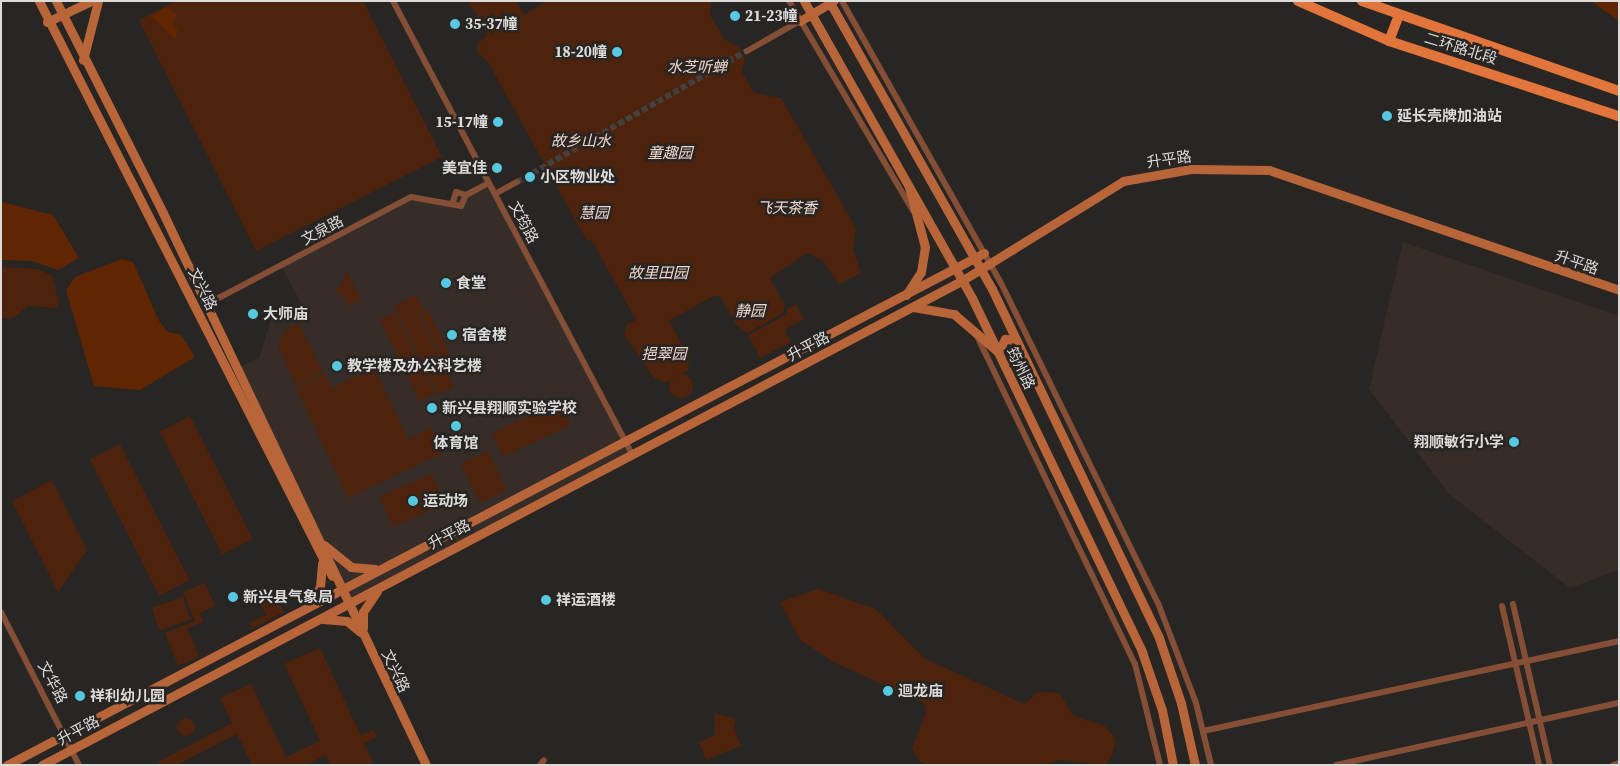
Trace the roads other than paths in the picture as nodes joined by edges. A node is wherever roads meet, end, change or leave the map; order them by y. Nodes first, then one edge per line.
1 (56, 1) edge
2 (92, 1) edge
3 (98, 1) edge
4 (394, 1) edge
5 (789, 1) edge
6 (804, 1) edge
7 (842, 1) edge
8 (1298, 1) edge
9 (1362, 1) edge
10 (40, 2) edge
11 (831, 2) edge
12 (811, 14) junction
13 (62, 15) junction
14 (1398, 17) junction
15 (800, 21) junction
16 (47, 22) junction
17 (1389, 41) junction
18 (747, 51) tunnel mouth
19 (83, 60) junction
20 (1619, 91) edge
21 (1619, 116) edge
22 (906, 178) junction
23 (516, 182) tunnel mouth
24 (489, 183) junction
25 (495, 194) junction
26 (466, 195) junction
27 (453, 202) junction
28 (916, 215) junction
29 (980, 255) junction
30 (986, 266) junction
31 (958, 268) junction
32 (963, 280) junction
33 (1619, 290) edge
34 (906, 295) junction
35 (207, 304) junction
36 (912, 306) junction
37 (976, 333) junction
38 (1016, 340) junction
39 (998, 352) junction
40 (237, 379) junction
41 (624, 439) junction
42 (632, 454) junction
43 (318, 538) junction
44 (322, 563) junction
45 (378, 569) junction
46 (382, 585) junction
47 (342, 588) junction
48 (349, 603) junction
49 (1513, 604) dead end
50 (307, 606) junction
51 (1502, 606) dead end
52 (1, 612) edge
53 (311, 623) junction
54 (365, 638) junction
55 (1619, 641) edge
56 (1526, 661) junction
57 (1515, 663) junction
58 (1619, 703) edge
59 (1540, 720) junction
60 (1529, 722) junction
61 (1203, 731) junction
62 (66, 734) junction
63 (72, 748) junction
64 (1619, 764) edge
65 (7, 765) edge
66 (42, 765) edge
67 (80, 765) edge
68 (426, 765) edge
69 (1160, 765) edge
70 (1173, 765) edge
71 (1195, 765) edge
72 (1211, 765) edge
73 (1336, 765) edge
74 (1539, 765) edge
75 (1550, 765) edge
76 (1613, 765) edge

1 - 13 street, 文兴路
2 - 13 street
3 - 19 street
4 - 24 street, 文筠路
5 - 15 street
6 - 12 street, 筠州路
7 - 29 street
8 - 17 main road, 二环路北段
9 - 14 main road, 二环路北段
10 - 16 street, 文兴路
11 - 12 street
11 - 29 street, 筠州路
12 - 15 street
12 - 22 street, 筠州路
13 - 16 street
13 - 19 street, 文兴路
14 - 17 main road
14 - 20 main road, 二环路北段
15 - 18 street
15 - 28 street
16 - 40 street, 文兴路
17 - 21 main road, 二环路北段
19 - 35 street, 文兴路
22 - 28 street
22 - 31 street, 筠州路
23 - 25 street
24 - 25 street, 文筠路
24 - 26 street
25 - 41 street, 文筠路
26 - 27 street
26 - 27 street
27 - 35 street, 文泉路
28 - 34 street
29 - 30 street, 筠州路
29 - 31 street, 升平路
30 - 32 street, 升平路
30 - 33 street, 升平路
30 - 38 street, 筠州路
30 - 61 street
31 - 32 street, 筠州路
31 - 34 street, 升平路
32 - 36 street, 升平路
32 - 39 street, 筠州路
34 - 41 street, 升平路
35 - 40 street, 文兴路
36 - 37 street
36 - 42 street, 升平路
37 - 39 street
37 - 69 street
38 - 39 street
38 - 71 street, 筠州路
39 - 70 street, 筠州路
40 - 43 street, 文兴路
40 - 44 street, 文兴路
41 - 42 street, 文筠路
41 - 45 street, 升平路
42 - 46 street, 升平路
43 - 45 street
43 - 47 street, 文兴路
44 - 47 street, 文兴路
44 - 50 street
45 - 47 street, 升平路
46 - 48 street, 升平路
46 - 54 street
47 - 48 street, 文兴路
47 - 50 street, 升平路
48 - 53 street, 升平路
48 - 54 street, 文兴路
49 - 56 street
50 - 62 street, 升平路
51 - 57 street
52 - 62 street, 文华路
53 - 54 street
53 - 63 street, 升平路
54 - 68 street, 文兴路
55 - 56 street
56 - 57 street
56 - 59 street
57 - 60 street
57 - 61 street
58 - 59 street
59 - 60 street
59 - 75 street
60 - 73 street
60 - 74 street
61 - 72 street
62 - 63 street, 文华路
62 - 65 street, 升平路
63 - 66 street, 升平路
63 - 67 street, 文华路
64 - 76 street

